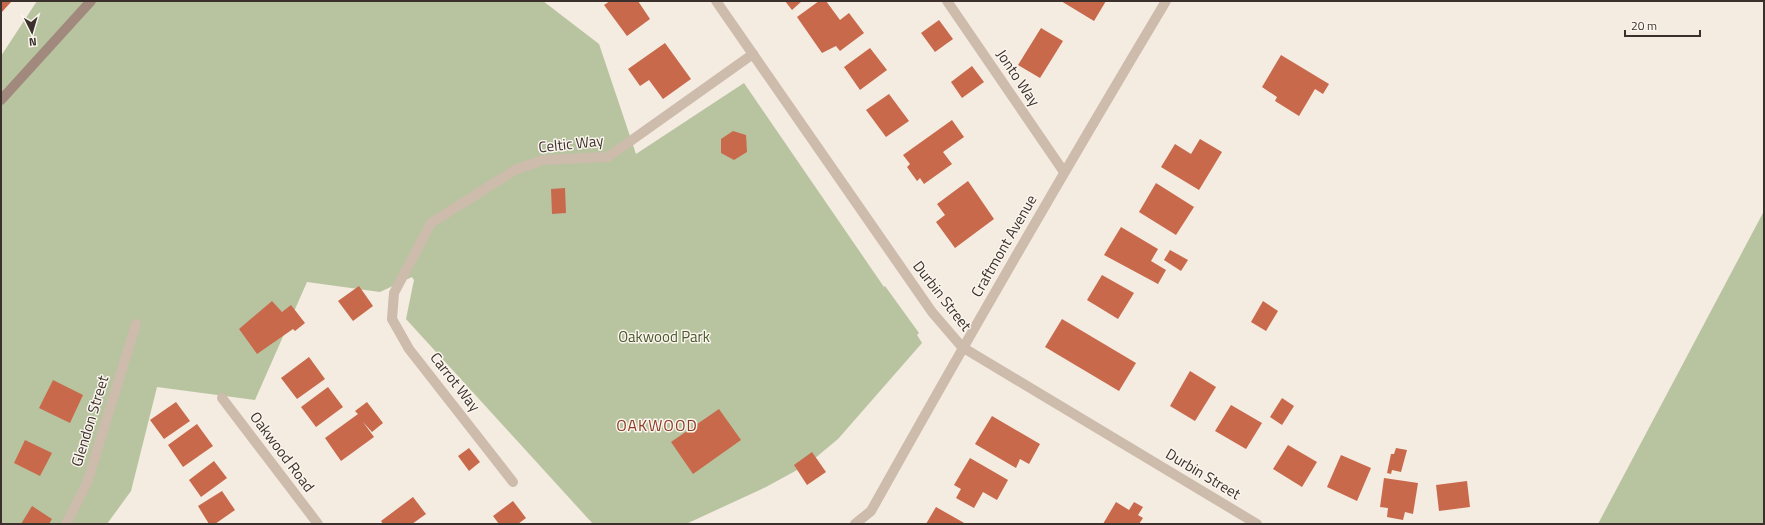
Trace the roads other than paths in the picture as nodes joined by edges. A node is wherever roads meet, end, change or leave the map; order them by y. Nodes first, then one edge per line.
1 (91, 1) edge
2 (716, 1) edge
3 (947, 1) edge
4 (1166, 1) edge
5 (753, 54) junction
6 (1, 100) edge
7 (1064, 172) junction
8 (394, 293) joint
9 (136, 324) dead end
10 (962, 347) junction
11 (222, 398) dead end
12 (513, 482) dead end
13 (66, 524) edge
14 (318, 524) edge
15 (854, 524) edge
16 (1257, 524) edge

1 - 6 main road
2 - 5 street, Durbin Street
3 - 7 street, Jonto Way
4 - 7 street, Craftmont Avenue
5 - 8 street, Celtic Way
5 - 10 street, Durbin Street
7 - 10 street, Craftmont Avenue
8 - 12 street, Carrot Way
9 - 13 street, Glendon Street
10 - 15 street, Craftmont Avenue
10 - 16 street, Durbin Street
11 - 14 street, Oakwood Road

